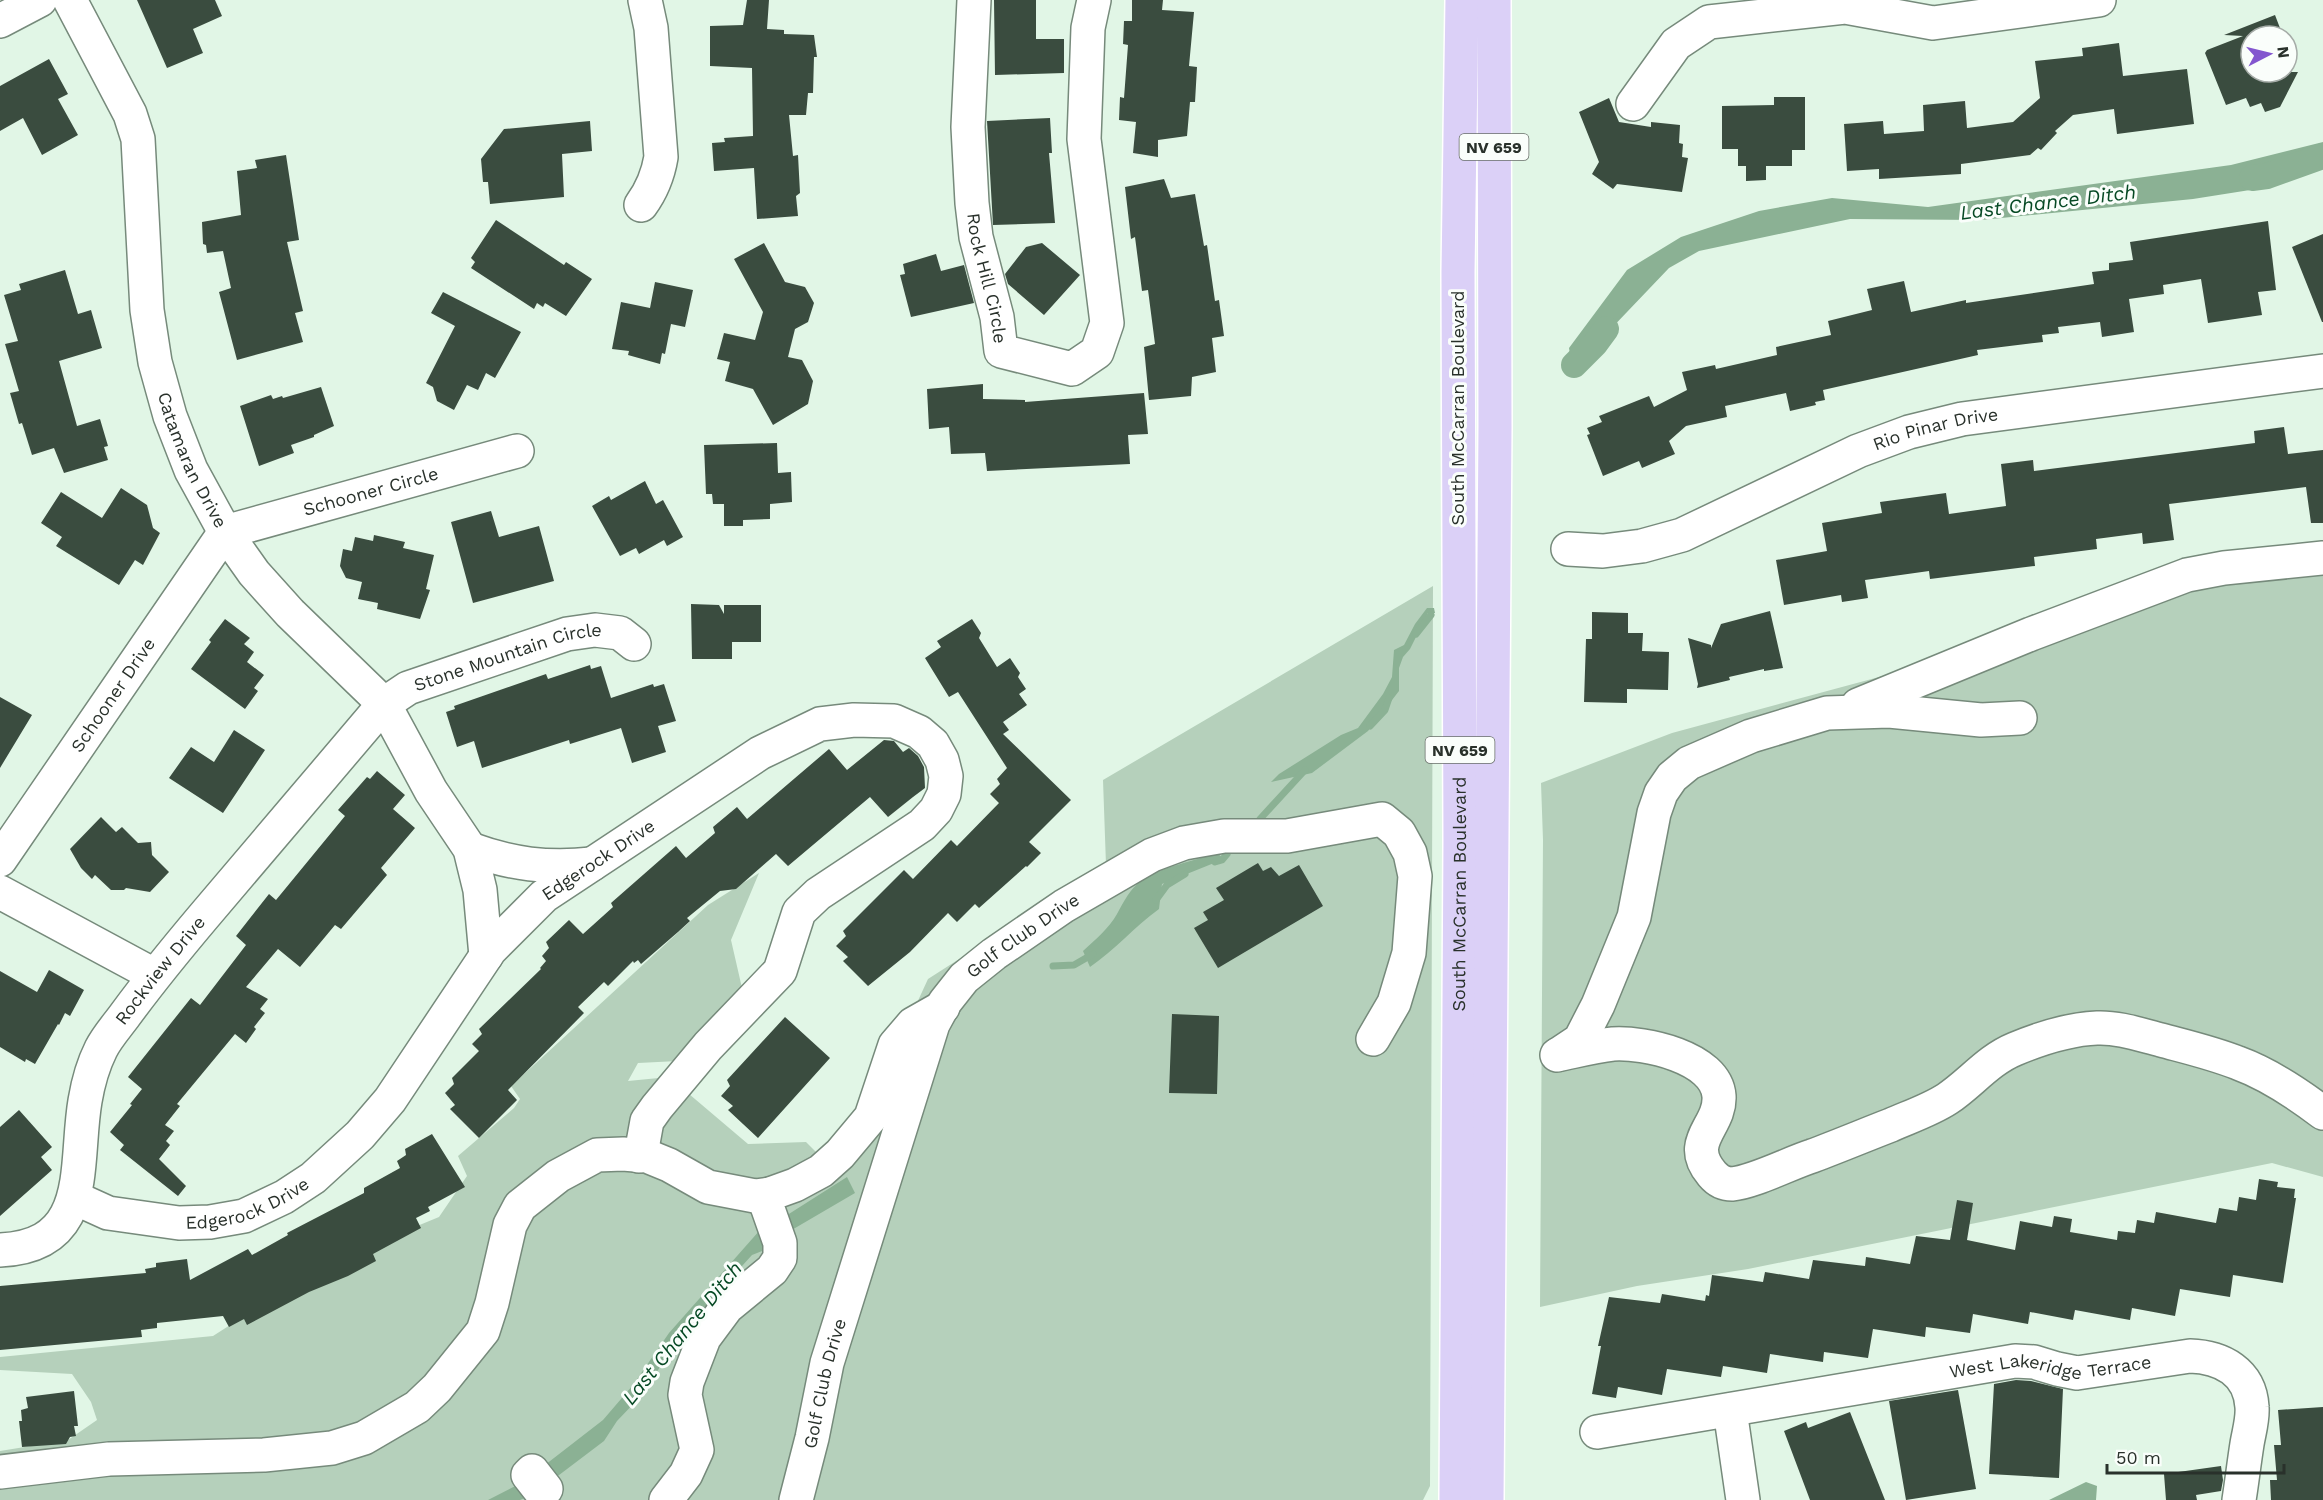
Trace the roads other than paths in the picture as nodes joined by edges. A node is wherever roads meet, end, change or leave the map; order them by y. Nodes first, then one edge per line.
1 (40, 0) edge
2 (70, 0) edge
3 (645, 0) edge
4 (975, 0) edge
5 (1094, 0) edge
6 (1462, 0) edge
7 (1494, 0) edge
8 (2099, 0) edge
9 (0, 21) edge
10 (1633, 104) dead end
11 (641, 205) dead end
12 (2323, 371) edge
13 (517, 452) dead end
14 (225, 532) junction
15 (1568, 549) dead end
16 (2323, 558) edge
17 (634, 644) dead end
18 (384, 704) junction
19 (1827, 712) junction
20 (2020, 718) dead end
21 (470, 849) junction
22 (0, 860) edge
23 (593, 864) junction
24 (0, 892) edge
25 (486, 956) junction
26 (154, 975) junction
27 (943, 1007) junction
28 (1373, 1039) dead end
29 (2323, 1113) edge
30 (639, 1156) junction
31 (75, 1198) junction
32 (774, 1217) junction
33 (0, 1250) edge
34 (1730, 1410) junction
35 (1597, 1432) dead end
36 (0, 1472) edge
37 (666, 1500) edge
38 (796, 1500) edge
39 (1456, 1500) edge
40 (1487, 1500) edge
41 (1743, 1500) edge
42 (2239, 1500) edge

1 - 9 street
2 - 14 street, Catamaran Drive
3 - 11 street
4 - 5 street, Rock Hill Circle
6 - 39 main road, South McCarran Boulevard / NV 659
7 - 40 main road, South McCarran Boulevard / NV 659
8 - 10 street
12 - 15 street, Rio Pinar Drive
13 - 14 street, Schooner Circle
14 - 18 street, Catamaran Drive
14 - 22 street, Schooner Drive
16 - 19 street
17 - 18 street, Stone Mountain Circle
18 - 21 street, Catamaran Drive
18 - 26 street, Rockview Drive
19 - 20 street
19 - 29 street
21 - 23 street
21 - 25 street, Catamaran Drive
23 - 25 street, Edgerock Drive
23 - 30 street, Edgerock Drive
24 - 26 street
25 - 31 street, Edgerock Drive
26 - 31 street, Rockview Drive
27 - 28 street, Golf Club Drive
27 - 32 street
27 - 38 street, Golf Club Drive
30 - 32 street
30 - 36 street
31 - 33 street, Rockview Drive
32 - 37 street
34 - 35 street, West Lakeridge Terrace
34 - 41 street
34 - 42 street, West Lakeridge Terrace

